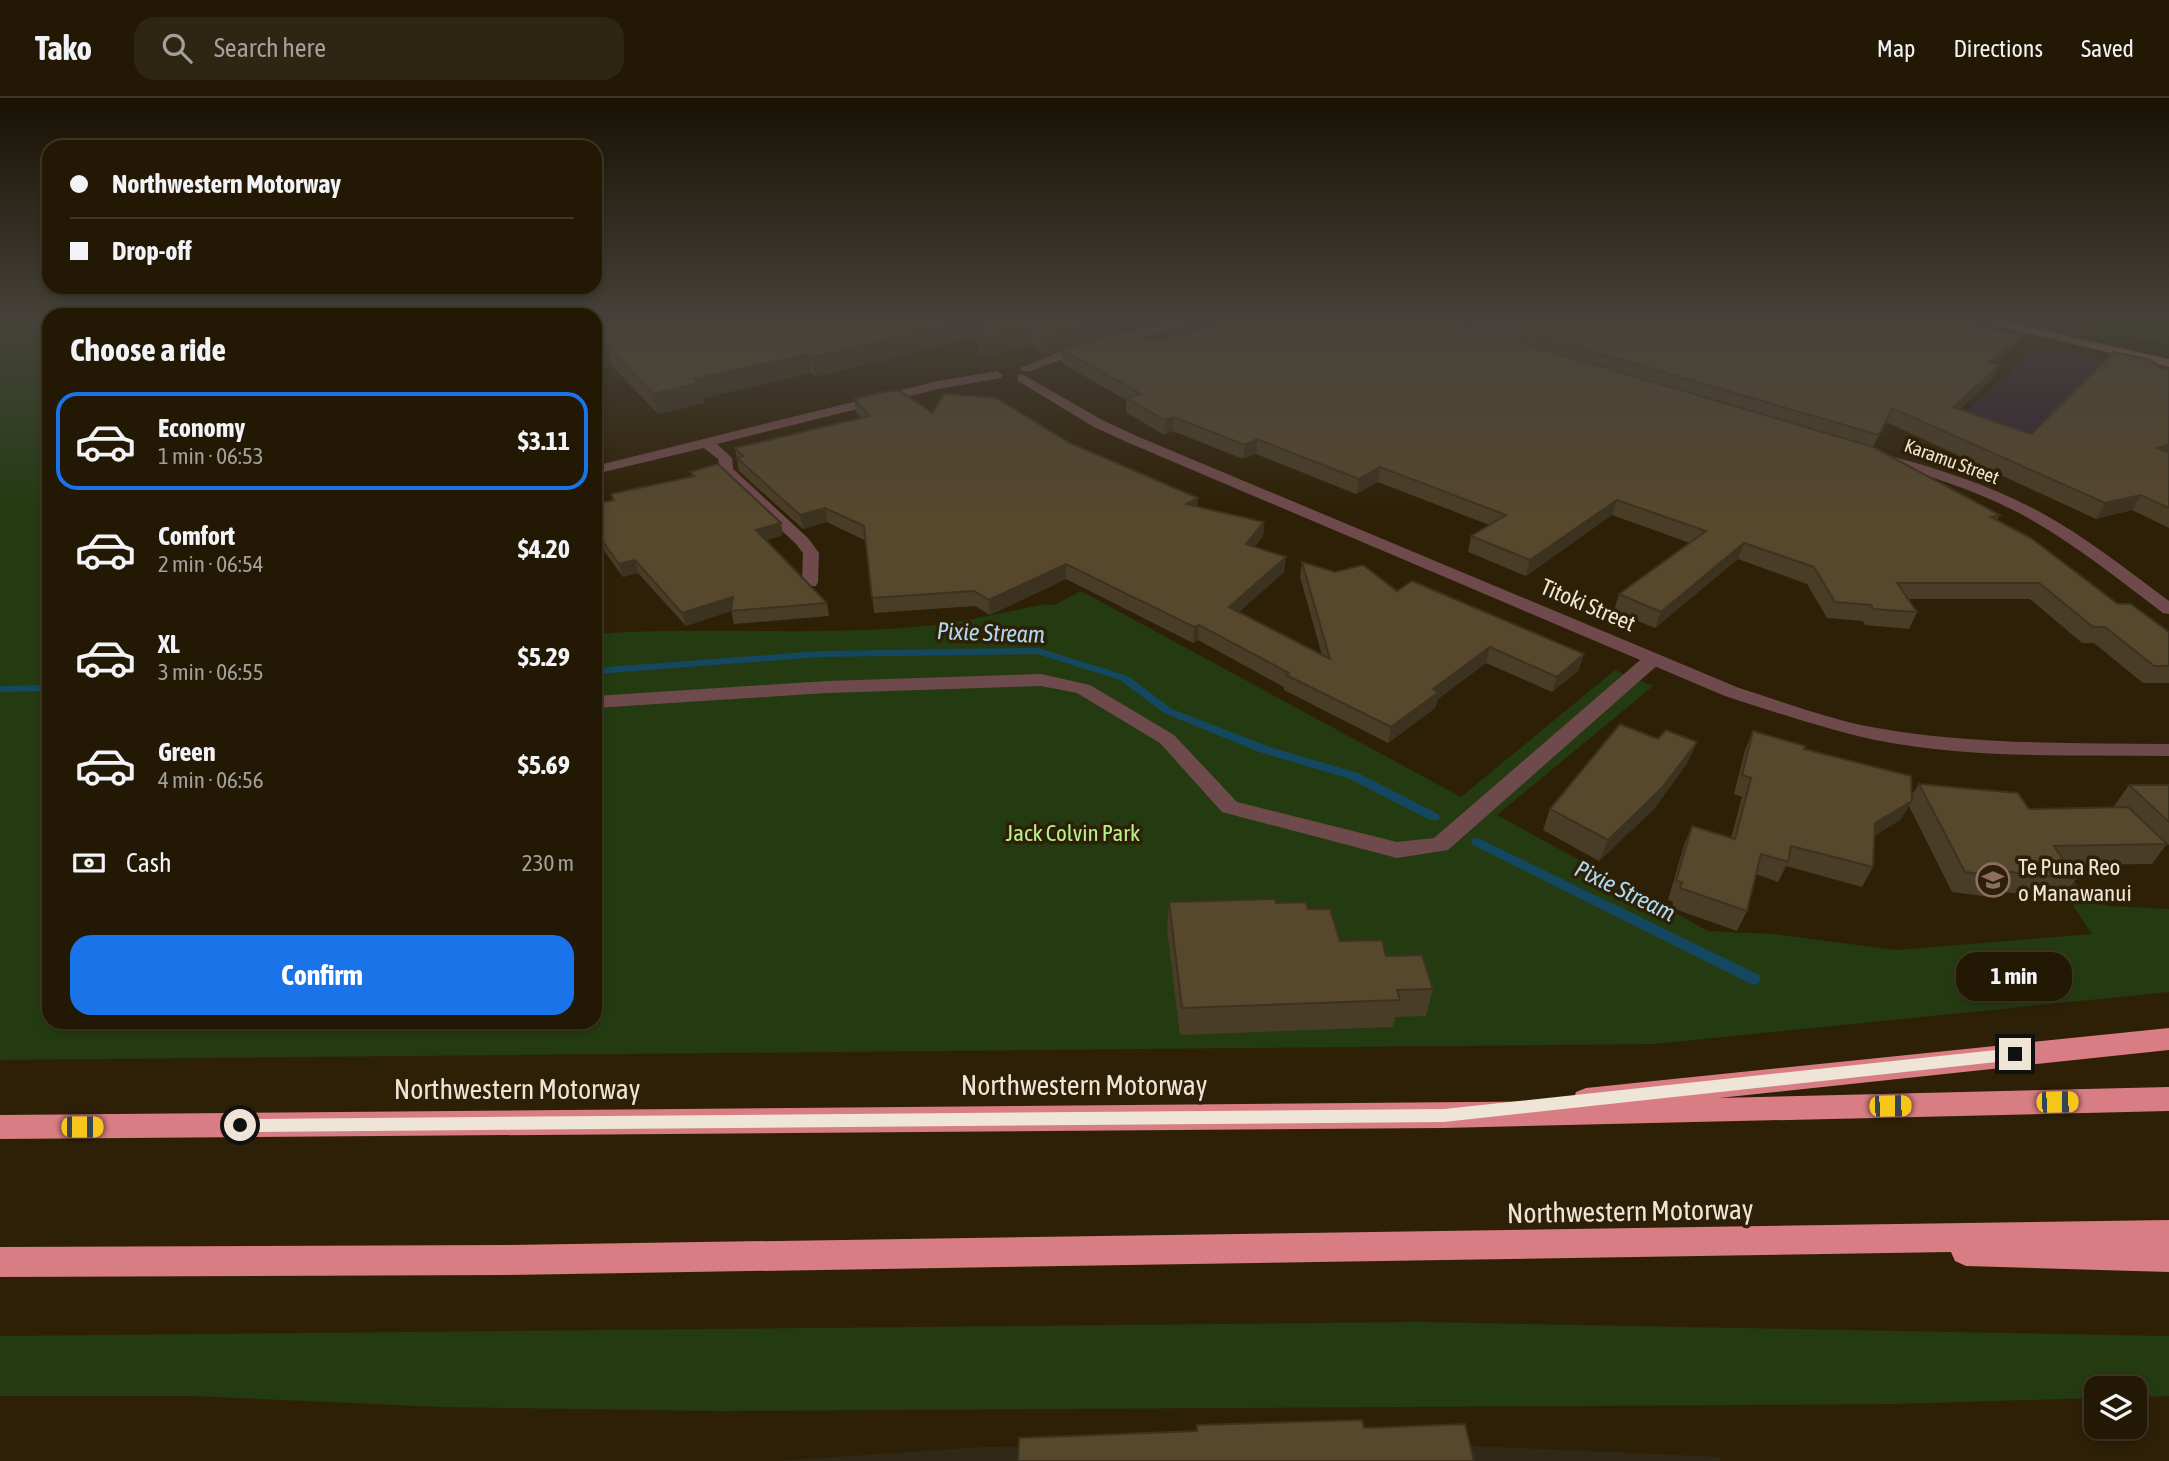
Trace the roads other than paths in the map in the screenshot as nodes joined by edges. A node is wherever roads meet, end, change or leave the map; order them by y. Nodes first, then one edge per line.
1 (945, 384) edge
2 (1035, 384) edge
3 (707, 443) junction
4 (1859, 451) edge
5 (602, 469) edge
6 (810, 582) edge
7 (2169, 609) edge
8 (1653, 659) junction
9 (602, 702) edge
10 (2169, 750) edge
11 (2169, 1039) edge
12 (2169, 1100) edge
13 (1444, 1116) junction
14 (0, 1127) edge
15 (2169, 1234) edge
16 (1663, 1243) junction
17 (2169, 1257) edge
18 (0, 1262) edge

1 - 3 street
2 - 8 street, Titoki Street
3 - 5 street
3 - 6 street
4 - 7 street, Karamu Street
8 - 9 street
8 - 10 street, Titoki Street
11 - 13 highway
12 - 13 highway, Northwestern Motorway
13 - 14 highway, Northwestern Motorway
15 - 16 highway, Northwestern Motorway
16 - 17 highway
16 - 18 highway, Northwestern Motorway

